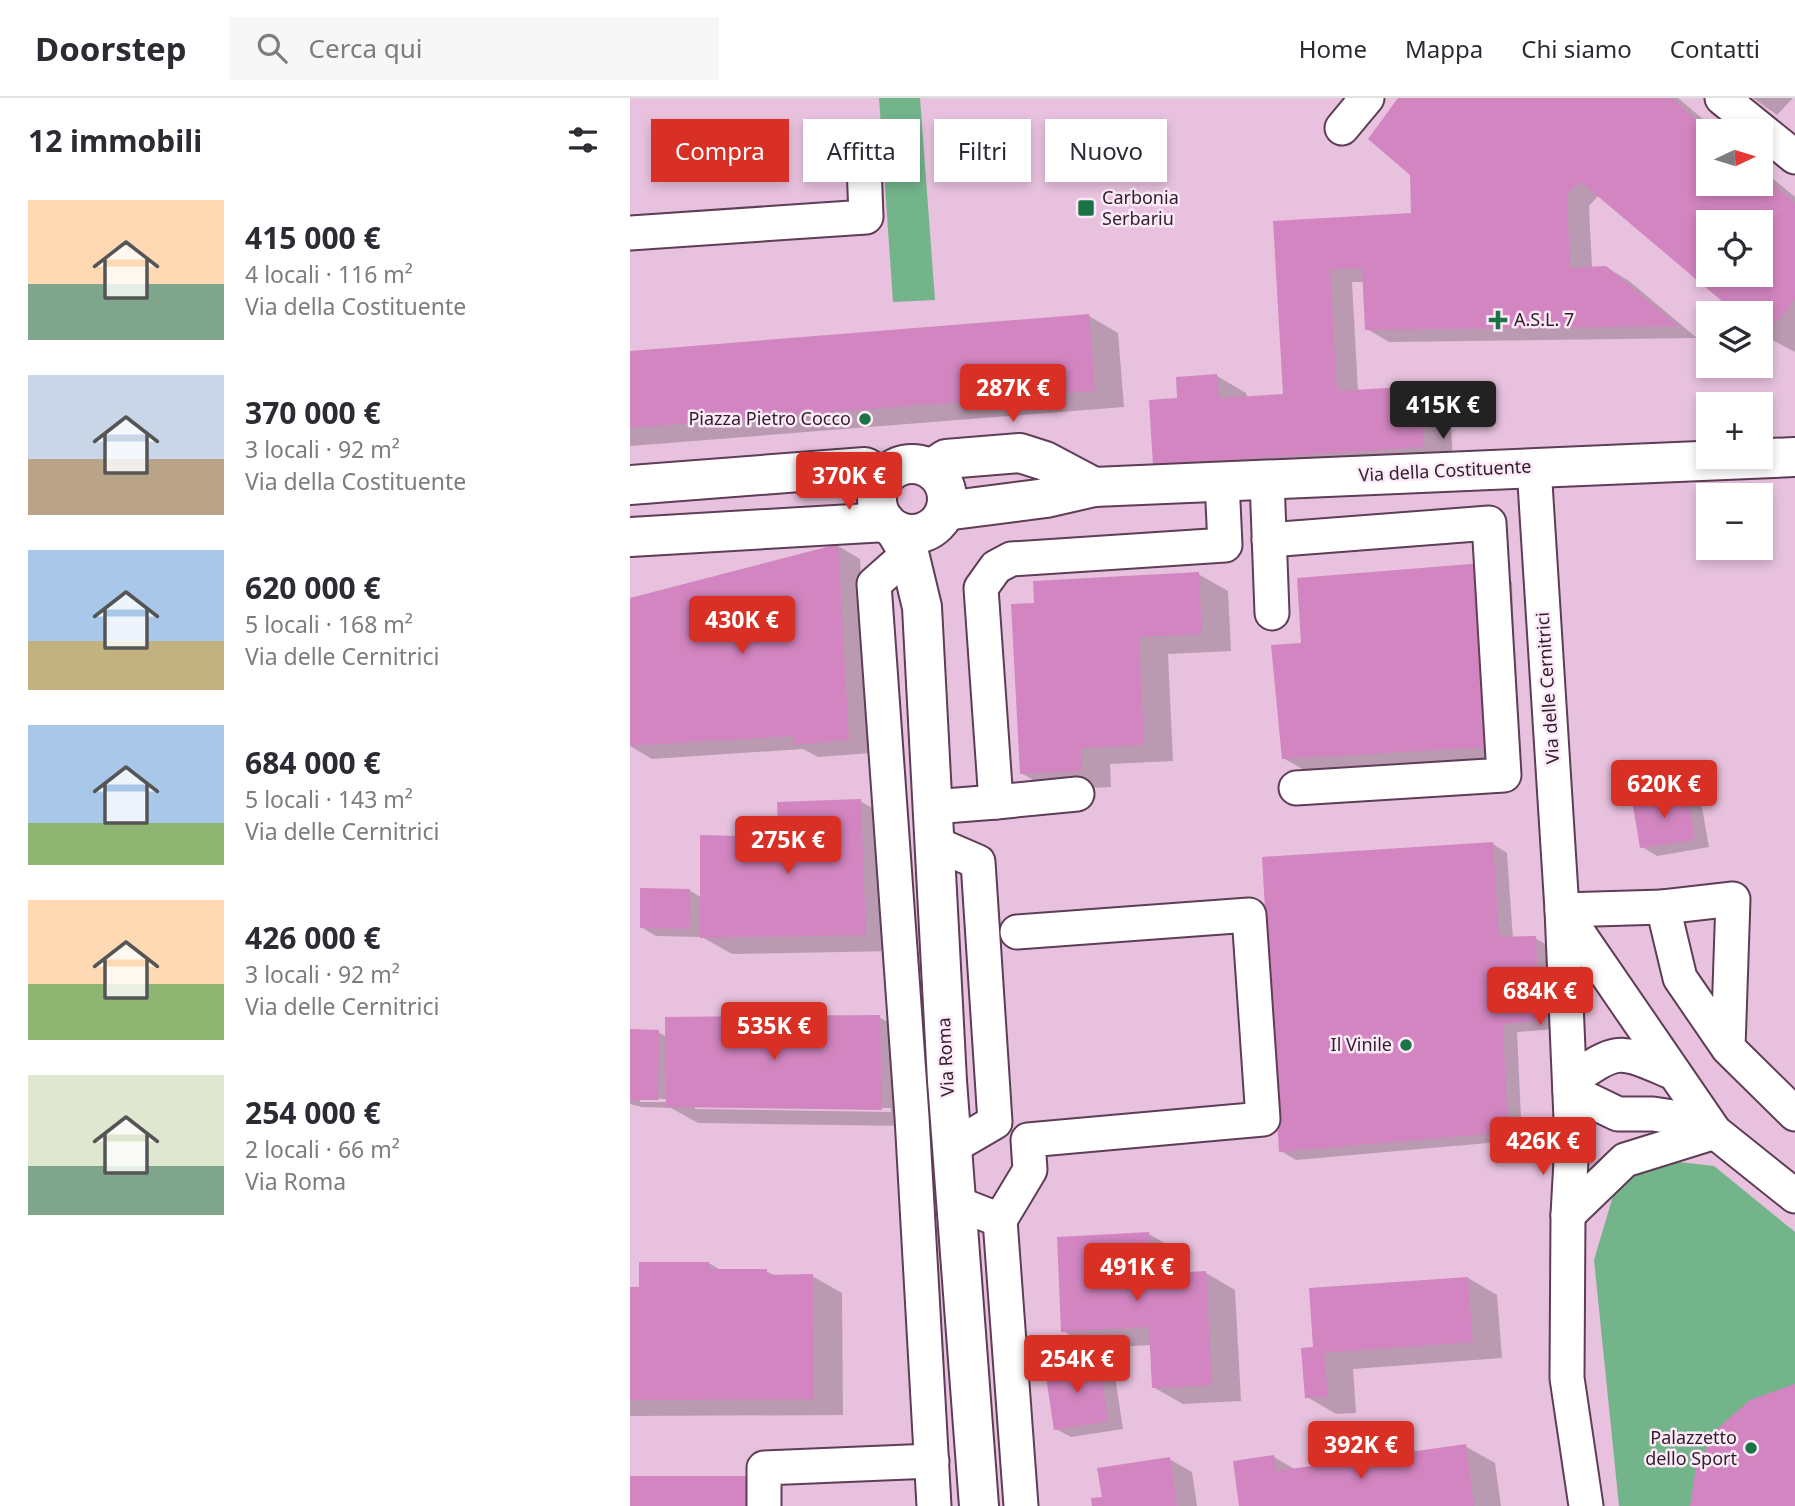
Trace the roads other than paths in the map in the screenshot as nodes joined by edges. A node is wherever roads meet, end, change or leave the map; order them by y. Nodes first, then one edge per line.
1 (1367, 98) edge
2 (1722, 98) edge
3 (1342, 128) dead end
4 (1795, 158) edge
5 (865, 182) edge
6 (630, 233) edge
7 (1795, 457) edge
8 (1534, 467) junction
9 (931, 469) junction
10 (884, 478) junction
11 (1267, 480) junction
12 (1222, 481) junction
13 (630, 485) edge
14 (1094, 487) junction
15 (942, 516) junction
16 (897, 535) junction
17 (630, 537) edge
18 (1269, 540) junction
19 (922, 607) junction
20 (1272, 613) dead end
21 (929, 743) junction
22 (884, 746) junction
23 (1296, 788) dead end
24 (1077, 794) dead end
25 (996, 802) junction
26 (933, 825) junction
27 (1663, 907) junction
28 (1562, 910) junction
29 (1001, 933) junction
30 (940, 947) junction
31 (900, 961) junction
32 (1728, 1048) junction
33 (1674, 1073) junction
34 (1570, 1086) junction
35 (1795, 1114) edge
36 (912, 1117) junction
37 (951, 1130) junction
38 (1715, 1132) junction
39 (1795, 1196) edge
40 (956, 1203) junction
41 (1000, 1220) junction
42 (1568, 1226) junction
43 (961, 1272) junction
44 (922, 1275) junction
45 (973, 1423) junction
46 (931, 1424) junction
47 (932, 1461) junction
48 (764, 1506) edge
49 (934, 1506) edge
50 (979, 1506) edge
51 (1021, 1506) edge
52 (1586, 1506) edge

1 - 3 street
2 - 4 street
5 - 6 street
7 - 8 main road, Via della Costituente
8 - 11 main road, Via della Costituente
8 - 28 street, Via delle Cernitrici
9 - 10 main road
9 - 14 main road
9 - 15 main road
10 - 13 main road
10 - 16 main road
11 - 12 main road, Via della Costituente
11 - 18 street
12 - 14 main road, Via della Costituente
12 - 25 street
14 - 15 main road, Via della Costituente
15 - 16 main road
15 - 19 main road, Via Roma
16 - 17 main road
16 - 19 main road, Via Roma
16 - 22 street
18 - 20 street
18 - 23 street
19 - 21 main road, Via Roma
21 - 22 street
21 - 26 main road, Via Roma
22 - 31 street
24 - 25 street
25 - 26 street
26 - 29 street
26 - 30 main road, Via Roma
27 - 28 street
27 - 32 street
27 - 32 street
28 - 33 street
28 - 34 street, Via delle Cernitrici
29 - 30 street
29 - 37 street
29 - 41 street
30 - 31 street
30 - 37 main road, Via Roma
31 - 36 street
32 - 35 street
33 - 34 street
33 - 38 street
34 - 38 street
34 - 42 street, Via delle Cernitrici
36 - 37 street
36 - 44 street
37 - 40 main road, Via Roma
38 - 39 street
38 - 42 street
40 - 41 street
40 - 43 main road, Via Roma
41 - 51 street
42 - 52 street, Via delle Cernitrici
43 - 44 street
43 - 45 main road, Via Roma
44 - 46 street
45 - 46 street
45 - 50 main road, Via Roma
46 - 47 street
47 - 48 street
47 - 49 street

